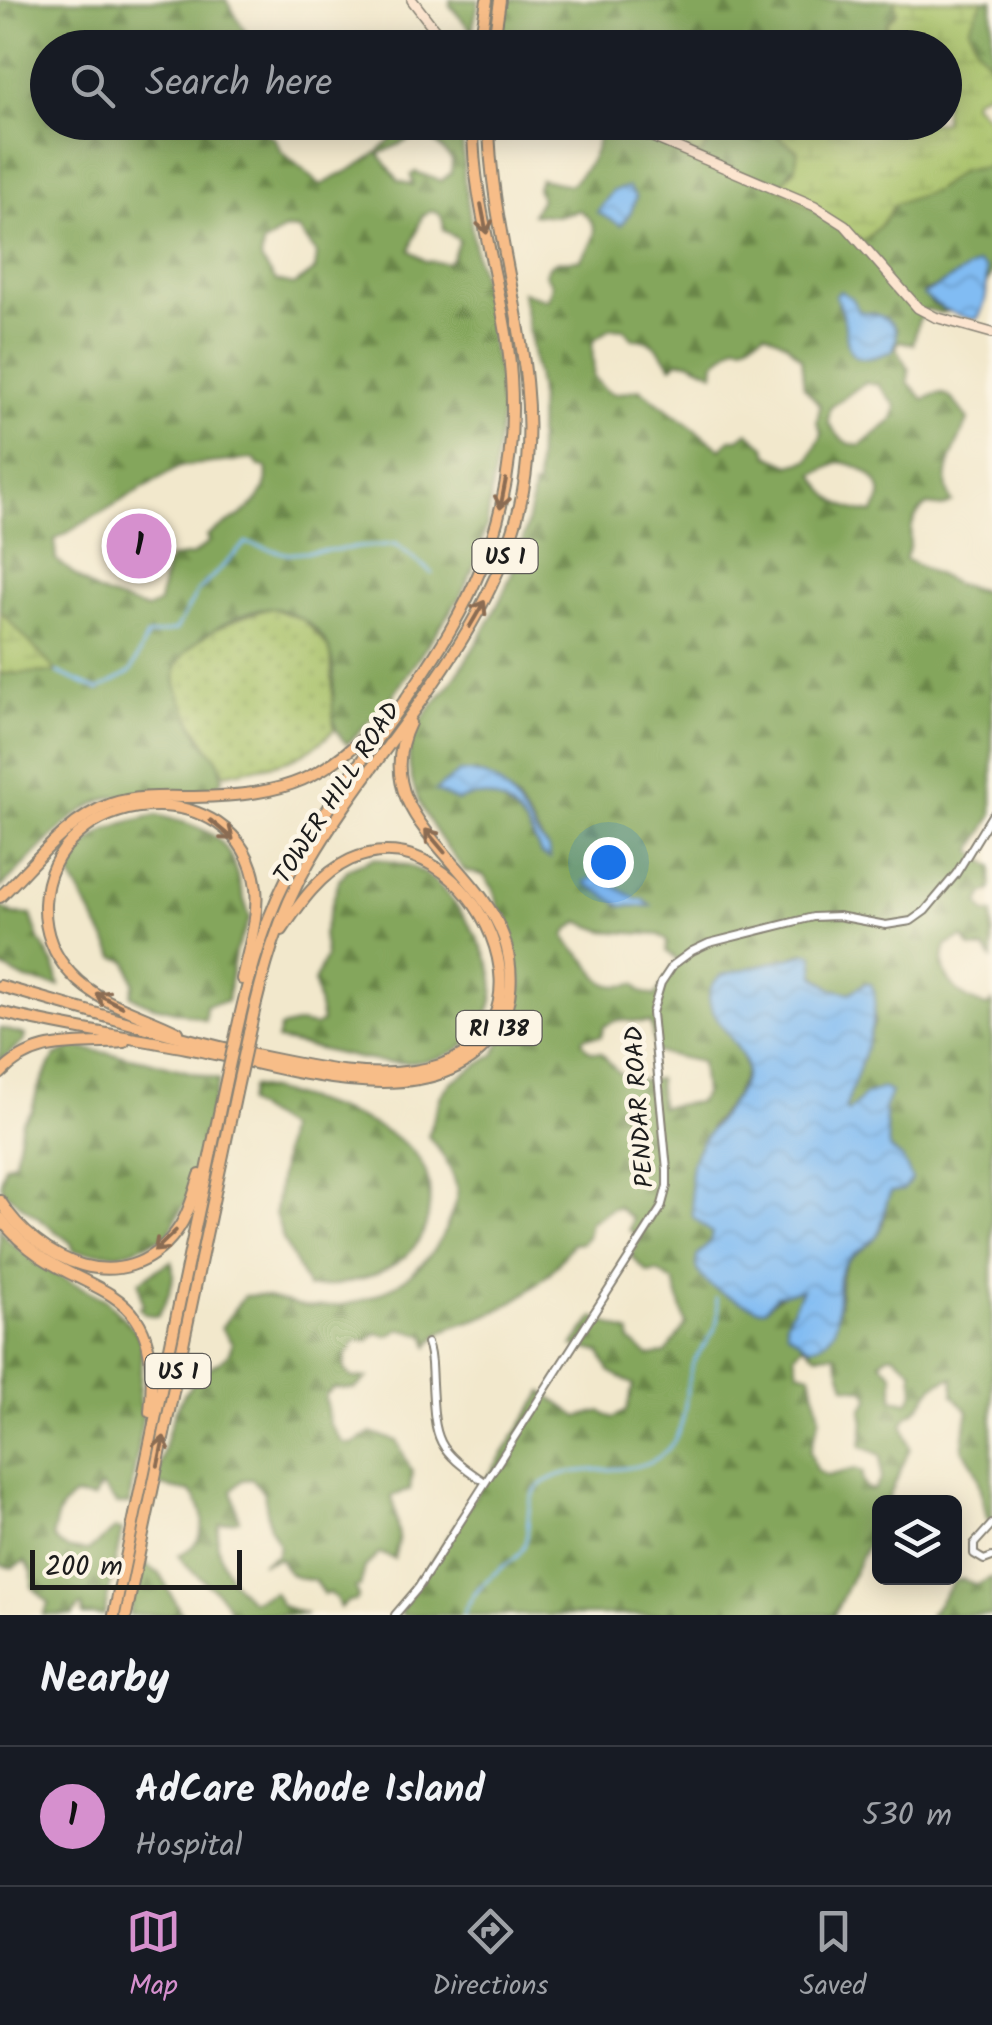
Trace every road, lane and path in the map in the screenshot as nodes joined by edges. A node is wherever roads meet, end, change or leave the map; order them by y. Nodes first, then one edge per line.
1 (412, 0) edge
2 (487, 0) edge
3 (500, 0) edge
4 (434, 30) edge
5 (482, 30) edge
6 (496, 30) edge
7 (473, 140) edge
8 (491, 140) edge
9 (659, 140) edge
10 (992, 333) edge
11 (419, 690) junction
12 (992, 814) edge
13 (0, 897) edge
14 (271, 948) junction
15 (0, 986) edge
16 (0, 1012) edge
17 (243, 1032) junction
18 (146, 1040) junction
19 (196, 1042) junction
20 (0, 1074) edge
21 (231, 1086) junction
22 (217, 1121) junction
23 (0, 1201) edge
24 (0, 1218) edge
25 (427, 1343) dead end
26 (143, 1473) junction
27 (486, 1482) junction
28 (992, 1524) edge
29 (992, 1558) edge
30 (114, 1615) edge
31 (126, 1615) edge
32 (396, 1615) edge

1 - 4 street
2 - 5 highway
3 - 6 highway
7 -> 11 highway, TOWER HILL ROAD / US 1
11 -> 8 highway, TOWER HILL ROAD / US 1
9 - 10 street
11 - 13 highway
11 - 14 highway, TOWER HILL ROAD / US 1
11 - 17 highway, TOWER HILL ROAD / US 1
18 -> 11 highway, RI 138
12 - 27 street, PENDAR ROAD
14 - 17 highway, TOWER HILL ROAD / US 1
14 - 19 highway
15 - 19 highway
16 - 18 highway, RI 138
19 -> 17 highway
17 - 21 highway, TOWER HILL ROAD / US 1, bridge
18 - 20 highway
21 - 22 highway, TOWER HILL ROAD / US 1
31 -> 21 highway, TOWER HILL ROAD / US 1
22 -> 23 highway
22 - 26 highway, TOWER HILL ROAD / US 1
24 - 26 highway
25 - 27 street
26 - 30 highway, TOWER HILL ROAD / US 1
27 - 32 street, PENDAR ROAD
28 - 29 street

